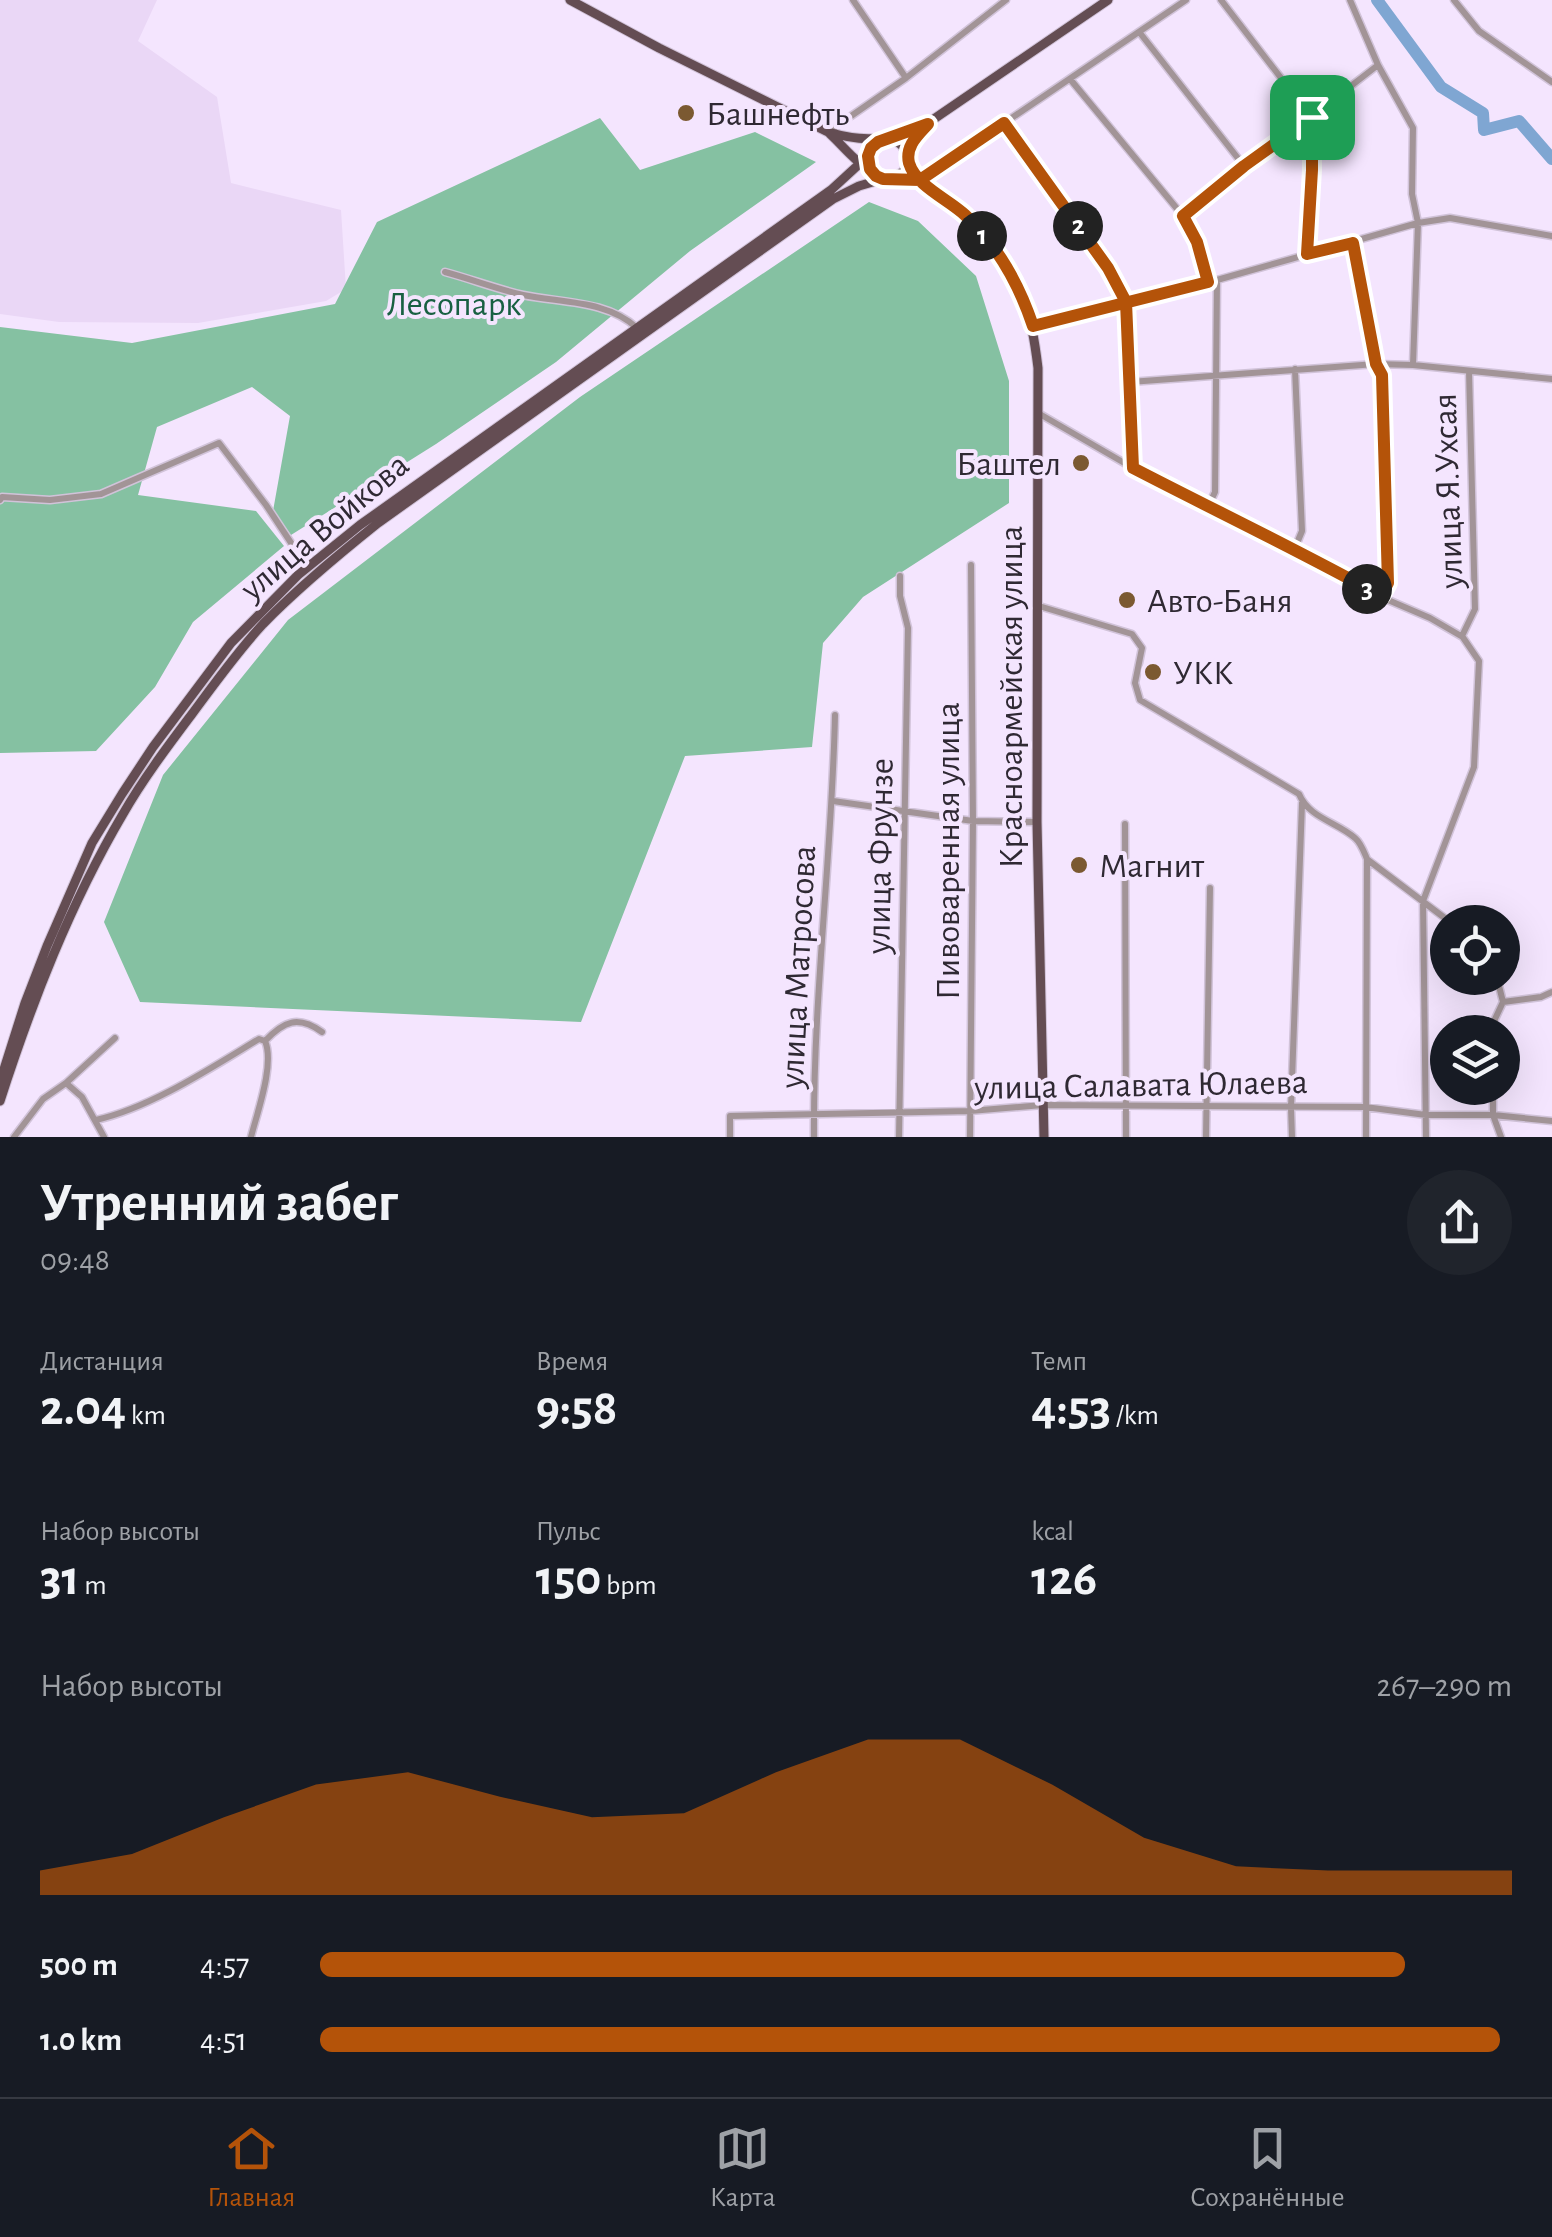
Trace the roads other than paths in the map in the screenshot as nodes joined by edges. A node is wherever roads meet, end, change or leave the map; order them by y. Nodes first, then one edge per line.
1 (570, 0) edge
2 (853, 0) edge
3 (1108, 0) edge
4 (1186, 0) edge
5 (1221, 0) edge
6 (1350, 0) edge
7 (1454, 0) edge
8 (1002, 1) edge
9 (583, 4) edge
10 (1140, 33) junction
11 (1378, 64) junction
12 (906, 78) junction
13 (1070, 79) junction
14 (1552, 82) edge
15 (1312, 117) junction
16 (1004, 123) junction
17 (928, 124) junction
18 (828, 132) junction
19 (886, 139) junction
20 (908, 158) junction
21 (863, 159) junction
22 (1244, 166) junction
23 (887, 179) junction
24 (920, 180) junction
25 (1183, 216) junction
26 (1418, 224) junction
27 (1552, 236) edge
28 (1353, 243) junction
29 (1307, 254) junction
30 (445, 272) dead end
31 (1212, 281) junction
32 (1126, 302) junction
33 (1033, 326) junction
34 (637, 328) junction
35 (1376, 364) junction
36 (1414, 366) junction
37 (1295, 369) junction
38 (1469, 371) junction
39 (1214, 376) junction
40 (1552, 379) edge
41 (1130, 382) junction
42 (1038, 413) junction
43 (1133, 468) junction
44 (0, 500) edge
45 (1208, 507) junction
46 (1295, 548) junction
47 (971, 565) dead end
48 (307, 567) junction
49 (900, 576) dead end
50 (1381, 596) junction
51 (1039, 606) junction
52 (1462, 636) junction
53 (835, 715) dead end
54 (833, 801) junction
55 (1302, 803) junction
56 (905, 810) junction
57 (974, 821) junction
58 (1037, 822) junction
59 (1125, 824) dead end
60 (1367, 859) junction
61 (1210, 888) dead end
62 (1424, 900) junction
63 (1430, 905) edge
64 (1552, 992) edge
65 (1502, 995) edge
66 (1503, 1002) junction
67 (1497, 1015) edge
68 (322, 1032) dead end
69 (114, 1038) dead end
70 (262, 1040) junction
71 (0, 1082) edge
72 (66, 1083) junction
73 (0, 1101) edge
74 (1044, 1105) junction
75 (1492, 1105) edge
76 (1126, 1106) junction
77 (1206, 1106) junction
78 (1365, 1106) junction
79 (1291, 1108) junction
80 (899, 1111) junction
81 (970, 1111) junction
82 (814, 1113) junction
83 (1426, 1115) junction
84 (1492, 1115) junction
85 (96, 1120) junction
86 (1552, 1122) edge
87 (14, 1137) edge
88 (104, 1137) edge
89 (250, 1137) edge
90 (730, 1137) edge
91 (814, 1137) edge
92 (899, 1137) edge
93 (970, 1137) edge
94 (1044, 1137) edge
95 (1126, 1137) edge
96 (1206, 1137) edge
97 (1292, 1137) edge
98 (1366, 1137) edge
99 (1426, 1137) edge
100 (1501, 1137) edge

1 - 9 main road
2 - 12 street
3 - 17 main road
4 - 10 street
5 - 15 street
6 - 11 street
7 - 14 street
8 - 12 street
9 - 18 main road
10 - 13 street
10 - 22 street
11 - 15 street
11 - 26 street
12 - 18 street
13 - 16 street
13 - 25 street
15 - 22 street
15 - 29 street
16 - 24 street
16 - 32 street
17 - 19 main road
17 - 20 main road
18 - 19 main road
18 - 21 main road
19 - 20 main road
19 - 21 main road
20 - 23 main road
20 - 24 main road
21 - 23 main road
21 - 34 main road, улица Войкова
22 - 25 street
23 - 24 main road, улица Войкова
23 - 73 main road, улица Войкова
24 - 33 main road, Красноармейская улица
25 - 31 street
26 - 27 street
26 - 28 street
26 - 36 street
28 - 29 street
28 - 35 street
29 - 31 street
30 - 34 street
31 - 32 street
31 - 39 street
32 - 33 street
32 - 41 street
33 - 42 main road, Красноармейская улица
34 - 48 main road, улица Войкова
35 - 36 street
35 - 37 street
35 - 50 street
36 - 38 street
37 - 39 street
37 - 46 street
38 - 40 street
38 - 52 street, улица Я.Ухсая
39 - 41 street
39 - 45 street
41 - 43 street
42 - 43 street
42 - 51 main road, Красноармейская улица
43 - 45 street
44 - 48 street
45 - 46 street
46 - 50 street
47 - 57 street, Пивоваренная улица
48 - 71 main road, улица Войкова
49 - 56 street, улица Фрунзе
50 - 52 street
51 - 55 street
51 - 58 main road, Красноармейская улица
52 - 62 street, улица Я.Ухсая
53 - 54 street, улица Матросова
54 - 56 street, улица Матросова
54 - 82 street, улица Матросова
55 - 60 street
55 - 79 street
56 - 57 street, улица Матросова
56 - 80 street, улица Фрунзе
57 - 58 street, улица Матросова
57 - 81 street, Пивоваренная улица
58 - 74 main road, Красноармейская улица
59 - 76 street
60 - 62 street
60 - 78 street
61 - 77 street
62 - 63 street
62 - 83 street
64 - 66 street
65 - 66 street
66 - 67 street
68 - 70 street
69 - 72 street
70 - 85 street
70 - 89 street
72 - 85 street
72 - 87 street
74 - 76 street, улица Салавата Юлаева
74 - 81 street, улица Салавата Юлаева
74 - 94 main road, Красноармейская улица
75 - 84 street
76 - 77 street, улица Салавата Юлаева
76 - 95 street
77 - 79 street, улица Салавата Юлаева
77 - 96 street
78 - 79 street, улица Салавата Юлаева
78 - 83 street, улица Салавата Юлаева
78 - 98 street
79 - 97 street
80 - 81 street, улица Салавата Юлаева
80 - 82 street, улица Салавата Юлаева
80 - 92 street, улица Фрунзе
81 - 93 street, Пивоваренная улица
82 - 90 street, улица Салавата Юлаева
82 - 91 street, улица Матросова
83 - 84 street, улица Салавата Юлаева
83 - 99 street
84 - 86 street, улица Салавата Юлаева
84 - 100 street
85 - 88 street

